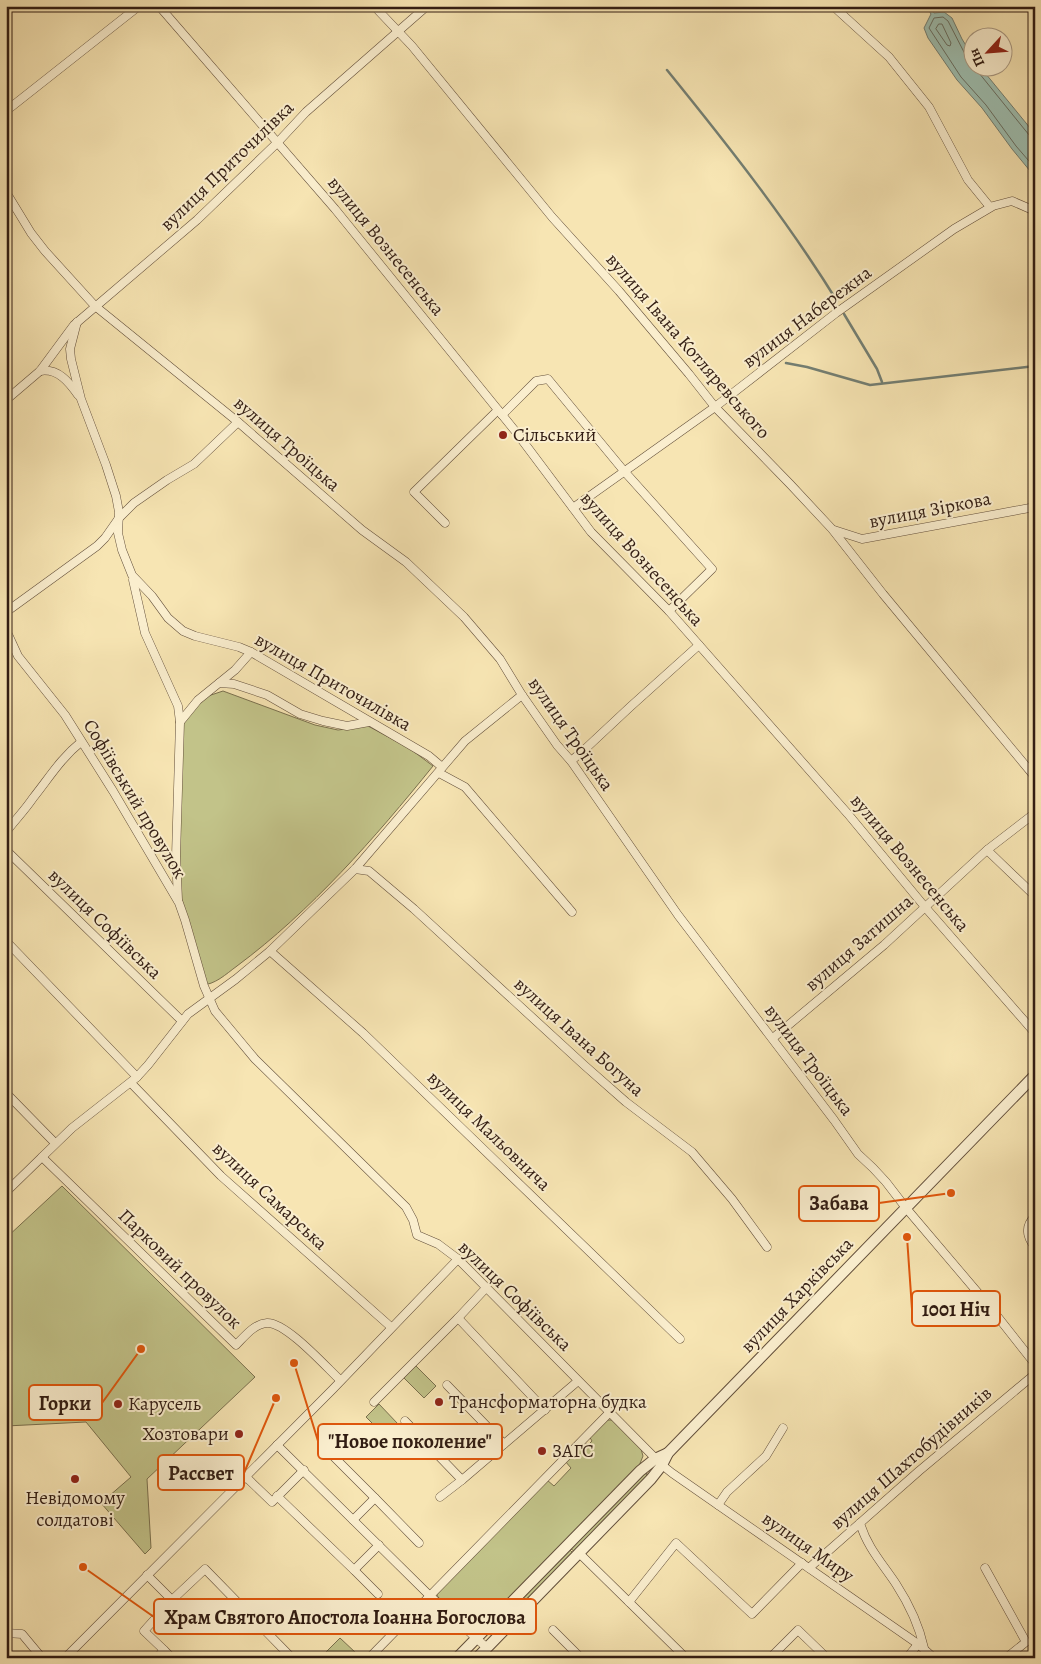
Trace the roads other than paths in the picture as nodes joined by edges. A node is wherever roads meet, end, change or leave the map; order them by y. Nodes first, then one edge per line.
1 (139, 6) edge
2 (159, 6) edge
3 (374, 6) edge
4 (427, 6) edge
5 (833, 6) edge
6 (399, 32) junction
7 (6, 112) edge
8 (278, 142) junction
9 (6, 192) edge
10 (990, 207) junction
11 (1035, 212) edge
12 (95, 306) junction
13 (77, 322) junction
14 (40, 371) junction
15 (81, 399) junction
16 (6, 400) edge
17 (715, 408) junction
18 (500, 413) junction
19 (238, 422) junction
20 (624, 471) junction
21 (1035, 507) edge
22 (573, 508) junction
23 (119, 518) junction
24 (445, 523) dead end
25 (832, 529) junction
26 (862, 539) junction
27 (851, 553) junction
28 (132, 575) junction
29 (669, 611) junction
30 (6, 612) edge
31 (6, 630) edge
32 (699, 645) junction
33 (251, 652) junction
34 (219, 683) junction
35 (522, 695) junction
36 (180, 722) junction
37 (369, 722) junction
38 (81, 742) junction
39 (570, 761) junction
40 (440, 770) junction
41 (1035, 777) edge
42 (1035, 813) edge
43 (6, 832) edge
44 (6, 850) edge
45 (987, 850) junction
46 (355, 869) junction
47 (1035, 896) edge
48 (179, 904) junction
49 (925, 907) junction
50 (572, 912) dead end
51 (6, 941) edge
52 (270, 951) junction
53 (208, 1000) junction
54 (182, 1021) junction
55 (1035, 1033) edge
56 (773, 1038) junction
57 (1035, 1075) edge
58 (138, 1077) junction
59 (131, 1083) junction
60 (6, 1093) edge
61 (55, 1143) junction
62 (42, 1157) junction
63 (6, 1192) edge
64 (906, 1208) junction
65 (1035, 1216) edge
66 (767, 1247) dead end
67 (1035, 1247) edge
68 (458, 1259) junction
69 (486, 1288) junction
70 (458, 1318) junction
71 (391, 1328) junction
72 (680, 1339) dead end
73 (1035, 1364) edge
74 (1035, 1374) edge
75 (340, 1380) junction
76 (578, 1381) junction
77 (447, 1385) dead end
78 (374, 1402) dead end
79 (545, 1410) junction
80 (610, 1412) junction
81 (404, 1421) dead end
82 (783, 1428) dead end
83 (504, 1444) junction
84 (277, 1445) junction
85 (327, 1450) dead end
86 (659, 1462) junction
87 (304, 1470) junction
88 (246, 1476) junction
89 (462, 1480) junction
90 (277, 1496) junction
91 (440, 1497) dead end
92 (375, 1498) junction
93 (718, 1504) junction
94 (353, 1520) junction
95 (860, 1523) junction
96 (419, 1543) dead end
97 (379, 1546) junction
98 (579, 1554) junction
99 (802, 1563) junction
100 (809, 1568) junction
101 (985, 1568) dead end
102 (354, 1570) junction
103 (148, 1575) junction
104 (378, 1594) dead end
105 (429, 1595) junction
106 (172, 1600) junction
107 (628, 1602) junction
108 (553, 1630) dead end
109 (6, 1633) edge
110 (476, 1639) junction
111 (921, 1646) junction
112 (487, 1648) junction
113 (164, 1650) junction
114 (290, 1656) dead end
115 (42, 1658) edge
116 (65, 1658) edge
117 (157, 1658) edge
118 (172, 1658) edge
119 (369, 1658) edge
120 (458, 1658) edge
121 (477, 1658) edge
122 (580, 1658) edge
123 (686, 1658) edge
124 (770, 1658) edge
125 (827, 1658) edge
126 (907, 1658) edge
127 (934, 1658) edge
128 (1006, 1658) edge

1 - 7 street
2 - 8 street, вулиця Вознесенська
3 - 6 street, вулиця Івана Котляревського
4 - 6 street, вулиця Приточилівка
5 - 10 street
6 - 8 street, вулиця Приточилівка
6 - 17 street, вулиця Івана Котляревського
8 - 12 street, вулиця Приточилівка
8 - 18 street, вулиця Вознесенська
9 - 12 street, вулиця Троїцька
10 - 11 street, вулиця Набережна
10 - 17 street, вулиця Набережна
12 - 13 street, вулиця Приточилівка
12 - 19 street, вулиця Троїцька
13 - 14 street, вулиця Приточилівка
13 - 15 street, вулиця Приточилівка
14 - 15 street
14 - 16 street, вулиця Приточилівка
15 - 23 street, вулиця Приточилівка
17 - 20 street, вулиця Набережна
17 - 25 street, вулиця Івана Котляревського
18 - 20 street
18 - 22 street, вулиця Вознесенська
18 - 24 street
19 - 23 street
19 - 35 street, вулиця Троїцька
20 - 22 street, вулиця Набережна
20 - 29 street
21 - 26 street, вулиця Зіркова
22 - 29 street, вулиця Вознесенська
23 - 28 street, вулиця Приточилівка
23 - 30 street
25 - 26 street, вулиця Зіркова
25 - 27 street, вулиця Івана Котляревського
26 - 27 street
27 - 41 street, вулиця Івана Котляревського
28 - 33 street, вулиця Приточилівка
28 - 36 street
29 - 32 street, вулиця Вознесенська
31 - 38 street, Софіївський провулок
32 - 39 street
32 - 49 street, вулиця Вознесенська
33 - 34 street
33 - 37 street, вулиця Приточилівка
34 - 36 street
34 - 37 street
35 - 39 street, вулиця Троїцька
35 - 40 street
36 - 48 street
37 - 40 street, вулиця Приточилівка
38 - 43 street
38 - 48 street, Софіївський провулок
39 - 56 street, вулиця Троїцька
40 - 46 street
40 - 50 street, вулиця Приточилівка
42 - 45 street, вулиця Затишна
44 - 54 street, вулиця Софіївська
45 - 47 street
45 - 49 street, вулиця Затишна
46 - 52 street
46 - 66 street, вулиця Івана Богуна
48 - 53 street, Софіївський провулок
49 - 55 street, вулиця Вознесенська
49 - 56 street, вулиця Затишна
51 - 58 street
52 - 53 street
52 - 72 street, вулиця Мальовнича
53 - 54 street
53 - 68 street, вулиця Софіївська
54 - 58 street
56 - 64 street, вулиця Троїцька
57 - 64 street, вулиця Харківська
58 - 59 street
59 - 61 street
59 - 71 street, вулиця Самарська
60 - 61 street
61 - 62 street
62 - 63 street
62 - 75 street, Парковий провулок
64 - 73 street, вулиця Троїцька
64 - 86 street, вулиця Харківська
65 - 67 street
68 - 69 street, вулиця Софіївська
68 - 71 street
69 - 70 street
69 - 76 street, вулиця Софіївська
70 - 78 street
70 - 79 street
71 - 75 street
74 - 95 street, вулиця Шахтобудівників
75 - 84 street
76 - 79 street
76 - 80 street, вулиця Софіївська
77 - 83 street
79 - 83 street
80 - 86 street, вулиця Софіївська
80 - 105 street
81 - 89 street
82 - 93 street
83 - 89 street
84 - 87 street
84 - 88 street
85 - 92 street
86 - 93 street, вулиця Миру
86 - 98 street, вулиця Харківська
86 - 110 street, вулиця Харківська
87 - 90 street
87 - 94 street
88 - 90 street
88 - 103 street
89 - 91 street
90 - 102 street
92 - 94 street
92 - 96 street
93 - 99 street, вулиця Миру
94 - 97 street
95 - 100 street, вулиця Шахтобудівників
95 - 111 street
97 - 102 street
97 - 105 street
98 - 107 street
98 - 112 street, вулиця Харківська
99 - 100 street, вулиця Миру
99 - 107 street
100 - 111 street, вулиця Миру
101 - 128 street
102 - 104 street
103 - 106 street
103 - 116 street
105 - 110 street
105 - 119 street
106 - 113 street
106 - 114 street
107 - 123 street
108 - 122 street
109 - 115 street
110 - 112 street
110 - 120 street, вулиця Харківська
111 - 126 street
111 - 127 street, вулиця Миру
112 - 121 street, вулиця Харківська
113 - 117 street
113 - 118 street
124 - 125 street

